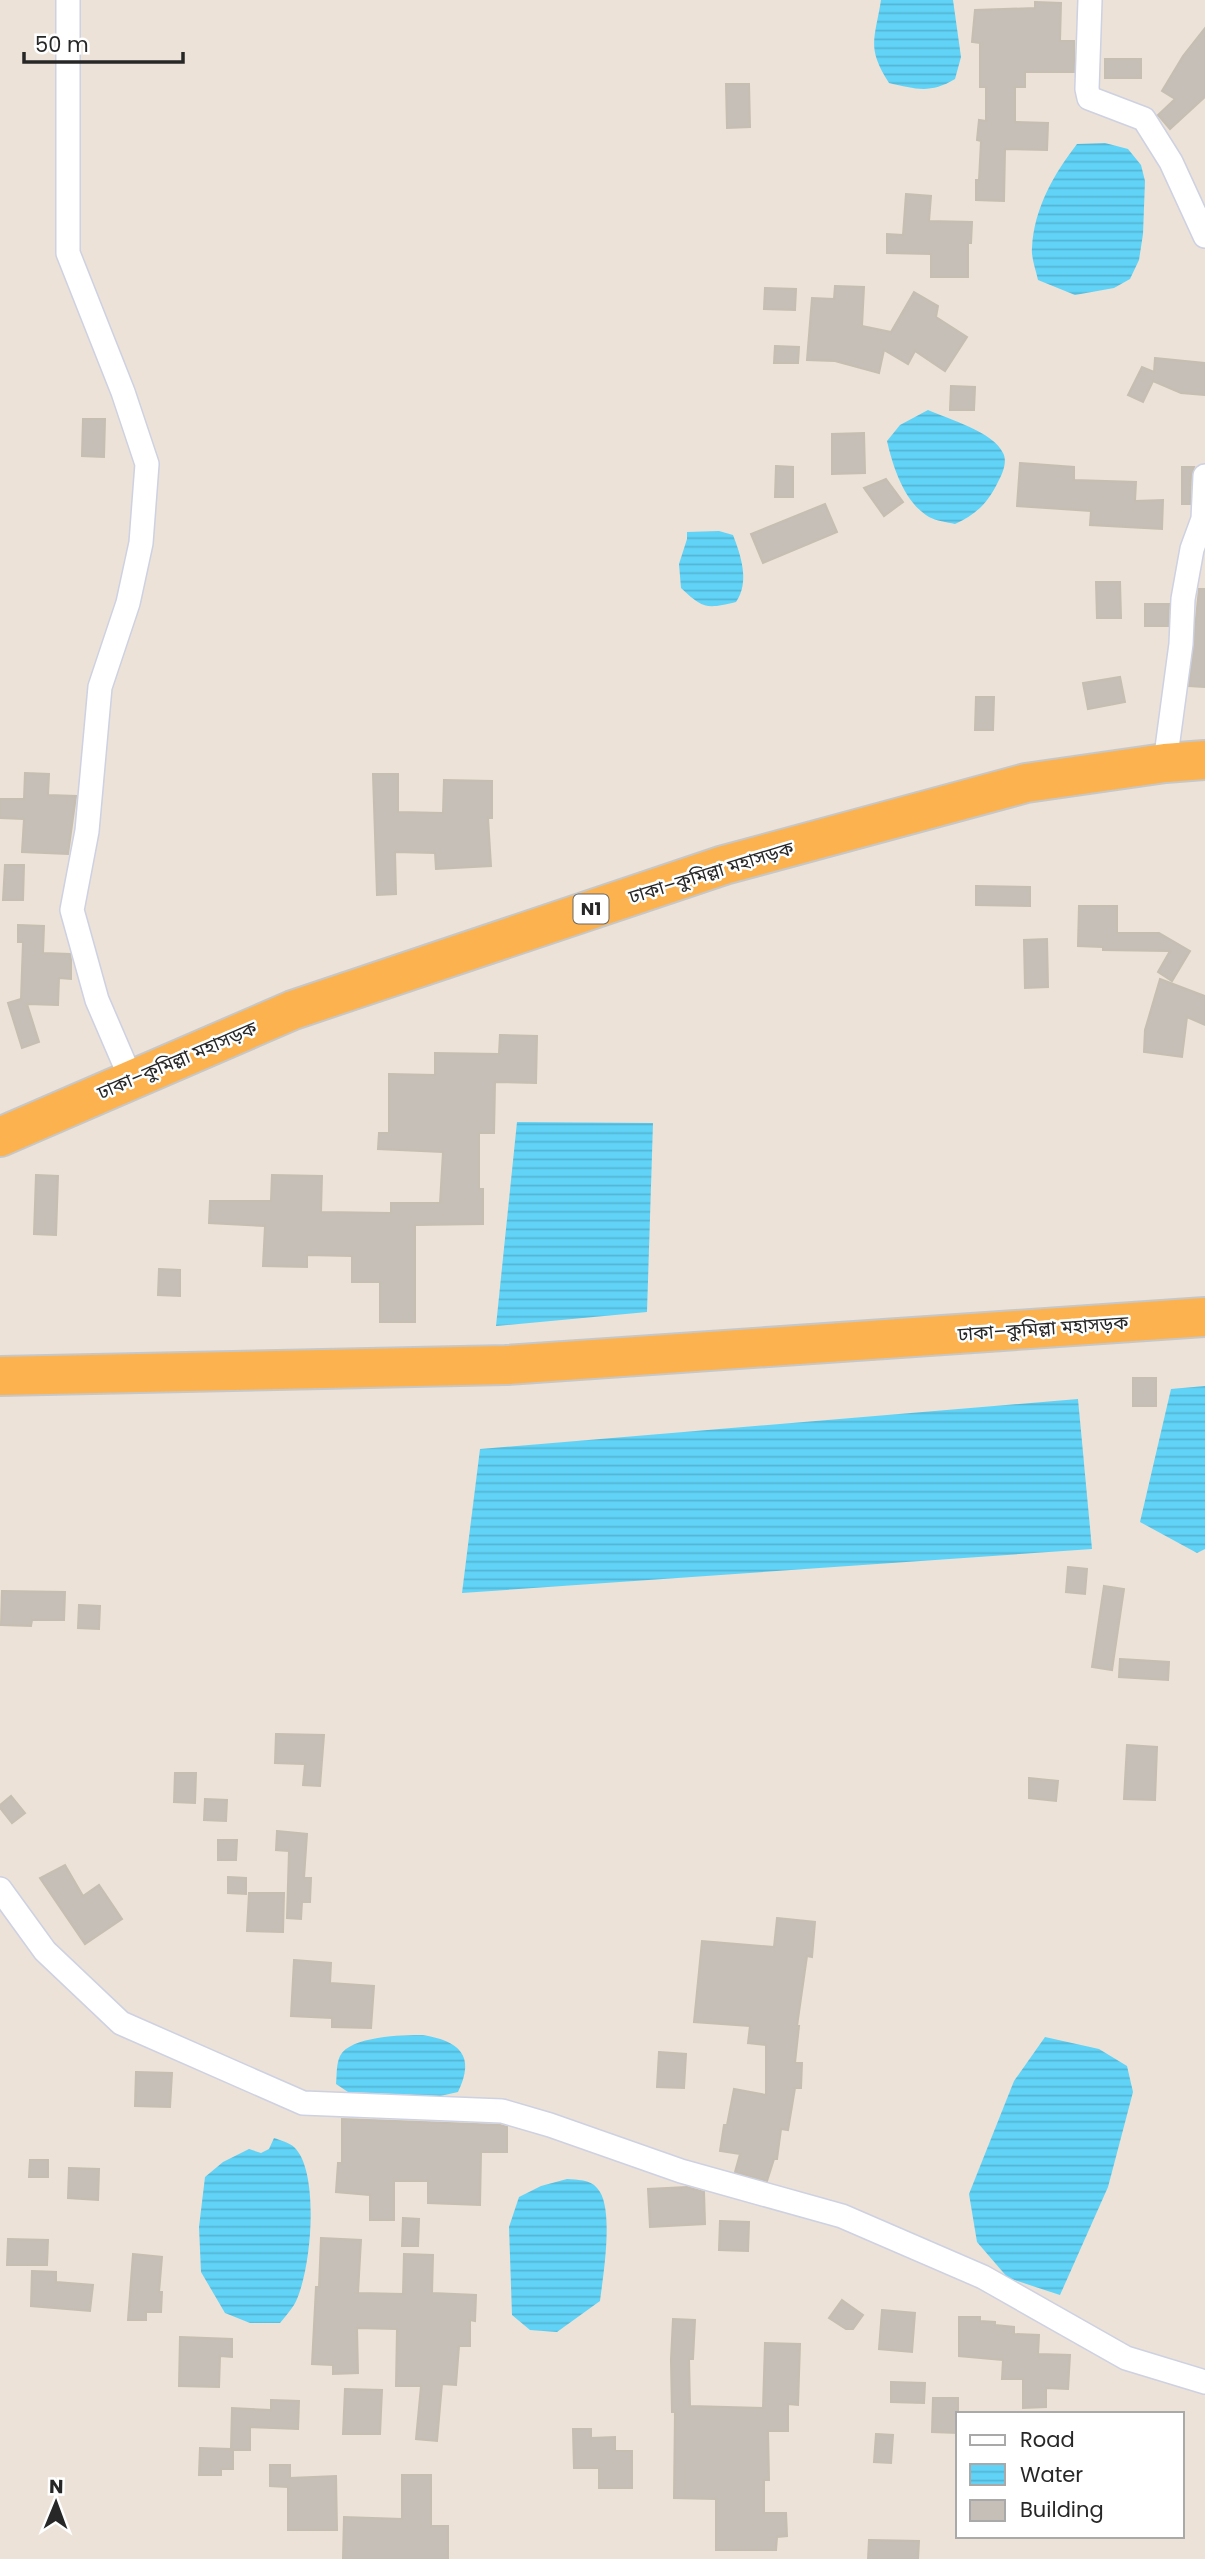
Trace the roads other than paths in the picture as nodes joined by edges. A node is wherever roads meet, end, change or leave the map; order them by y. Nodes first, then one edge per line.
1 (68, 0) edge
2 (1090, 0) edge
3 (1205, 236) edge
4 (1205, 477) edge
5 (1205, 760) edge
6 (1166, 763) junction
7 (131, 1079) junction
8 (0, 1137) edge
9 (1205, 1317) edge
10 (0, 1376) edge
11 (0, 1889) edge
12 (1205, 2382) edge

1 - 7 street
2 - 3 street
4 - 6 street
5 - 6 highway, ঢাকা–কুমিল্লা মহাসড়ক / N1
6 - 7 highway, ঢাকা–কুমিল্লা মহাসড়ক / N1
7 - 8 highway, ঢাকা–কুমিল্লা মহাসড়ক / N1
9 - 10 highway, ঢাকা–কুমিল্লা মহাসড়ক
11 - 12 street

